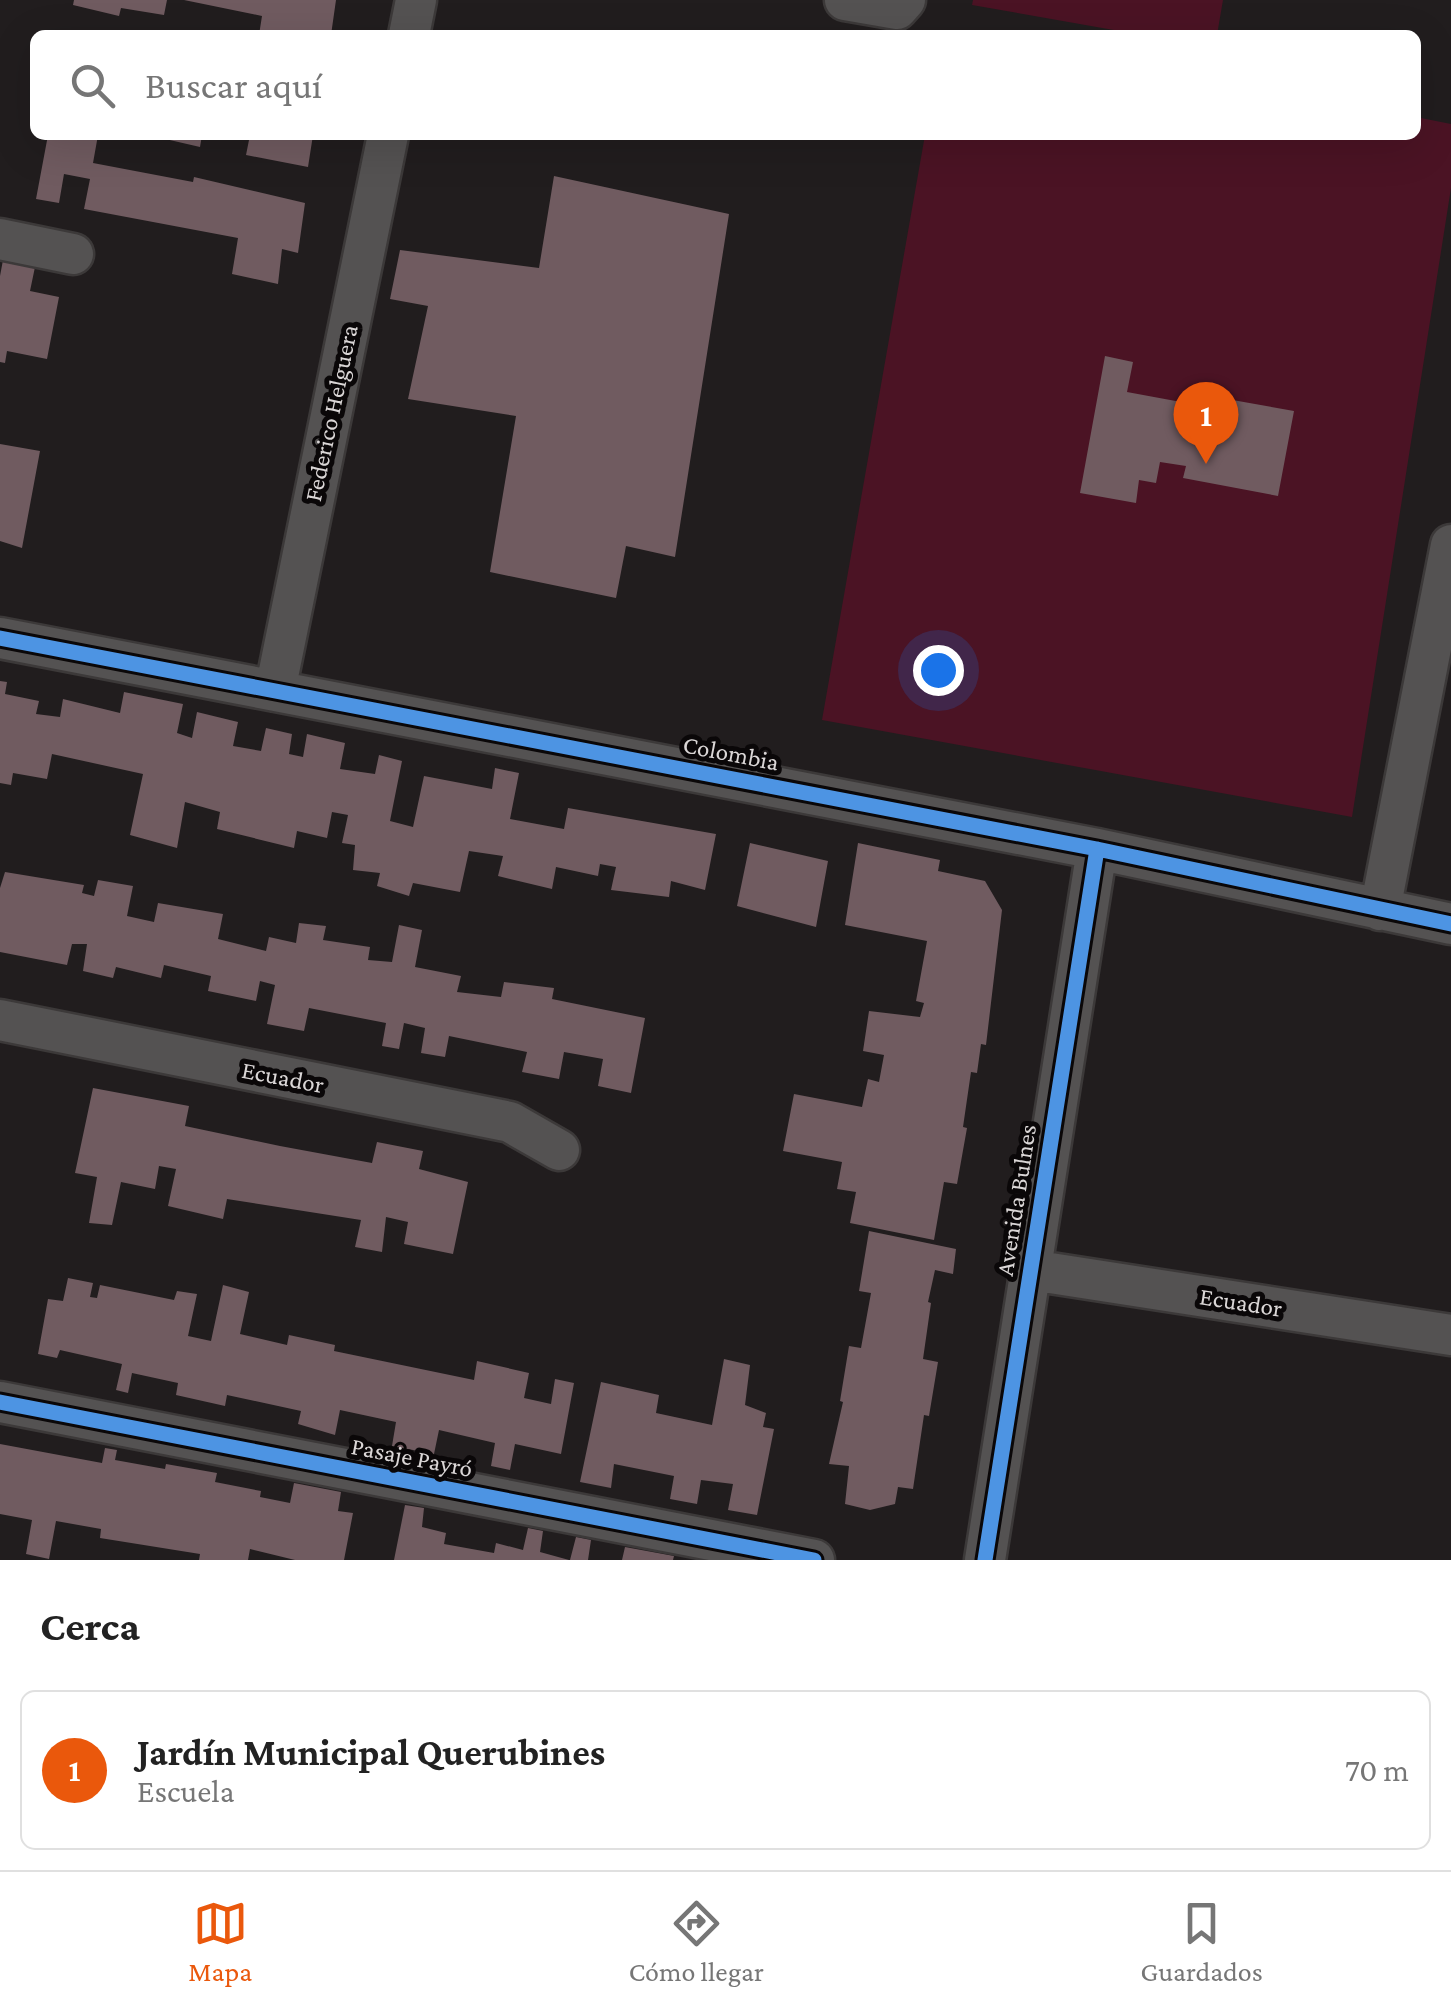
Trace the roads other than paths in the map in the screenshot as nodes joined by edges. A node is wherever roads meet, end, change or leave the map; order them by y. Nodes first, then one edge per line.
1 (416, 0) edge
2 (844, 0) edge
3 (905, 0) edge
4 (409, 30) edge
5 (387, 140) edge
6 (0, 239) edge
7 (73, 254) dead end
8 (1451, 544) edge
9 (0, 638) edge
10 (275, 690) junction
11 (1097, 848) junction
12 (1380, 910) junction
13 (1451, 924) edge
14 (0, 1020) edge
15 (559, 1150) dead end
16 (1031, 1270) junction
17 (1451, 1335) edge
18 (0, 1402) edge
19 (814, 1560) edge
20 (985, 1560) edge

1 - 4 street
2 - 3 street
5 - 10 street, Federico Helguera
6 - 7 street
8 - 12 street
9 - 10 street, Colombia
10 - 11 street, Colombia
11 - 12 street, Colombia
11 - 16 street, Avenida Bulnes
12 - 13 street, Colombia
14 - 15 street, Ecuador
16 - 17 street, Ecuador
16 - 20 street, Avenida Bulnes
18 - 19 street, Pasaje Payró

